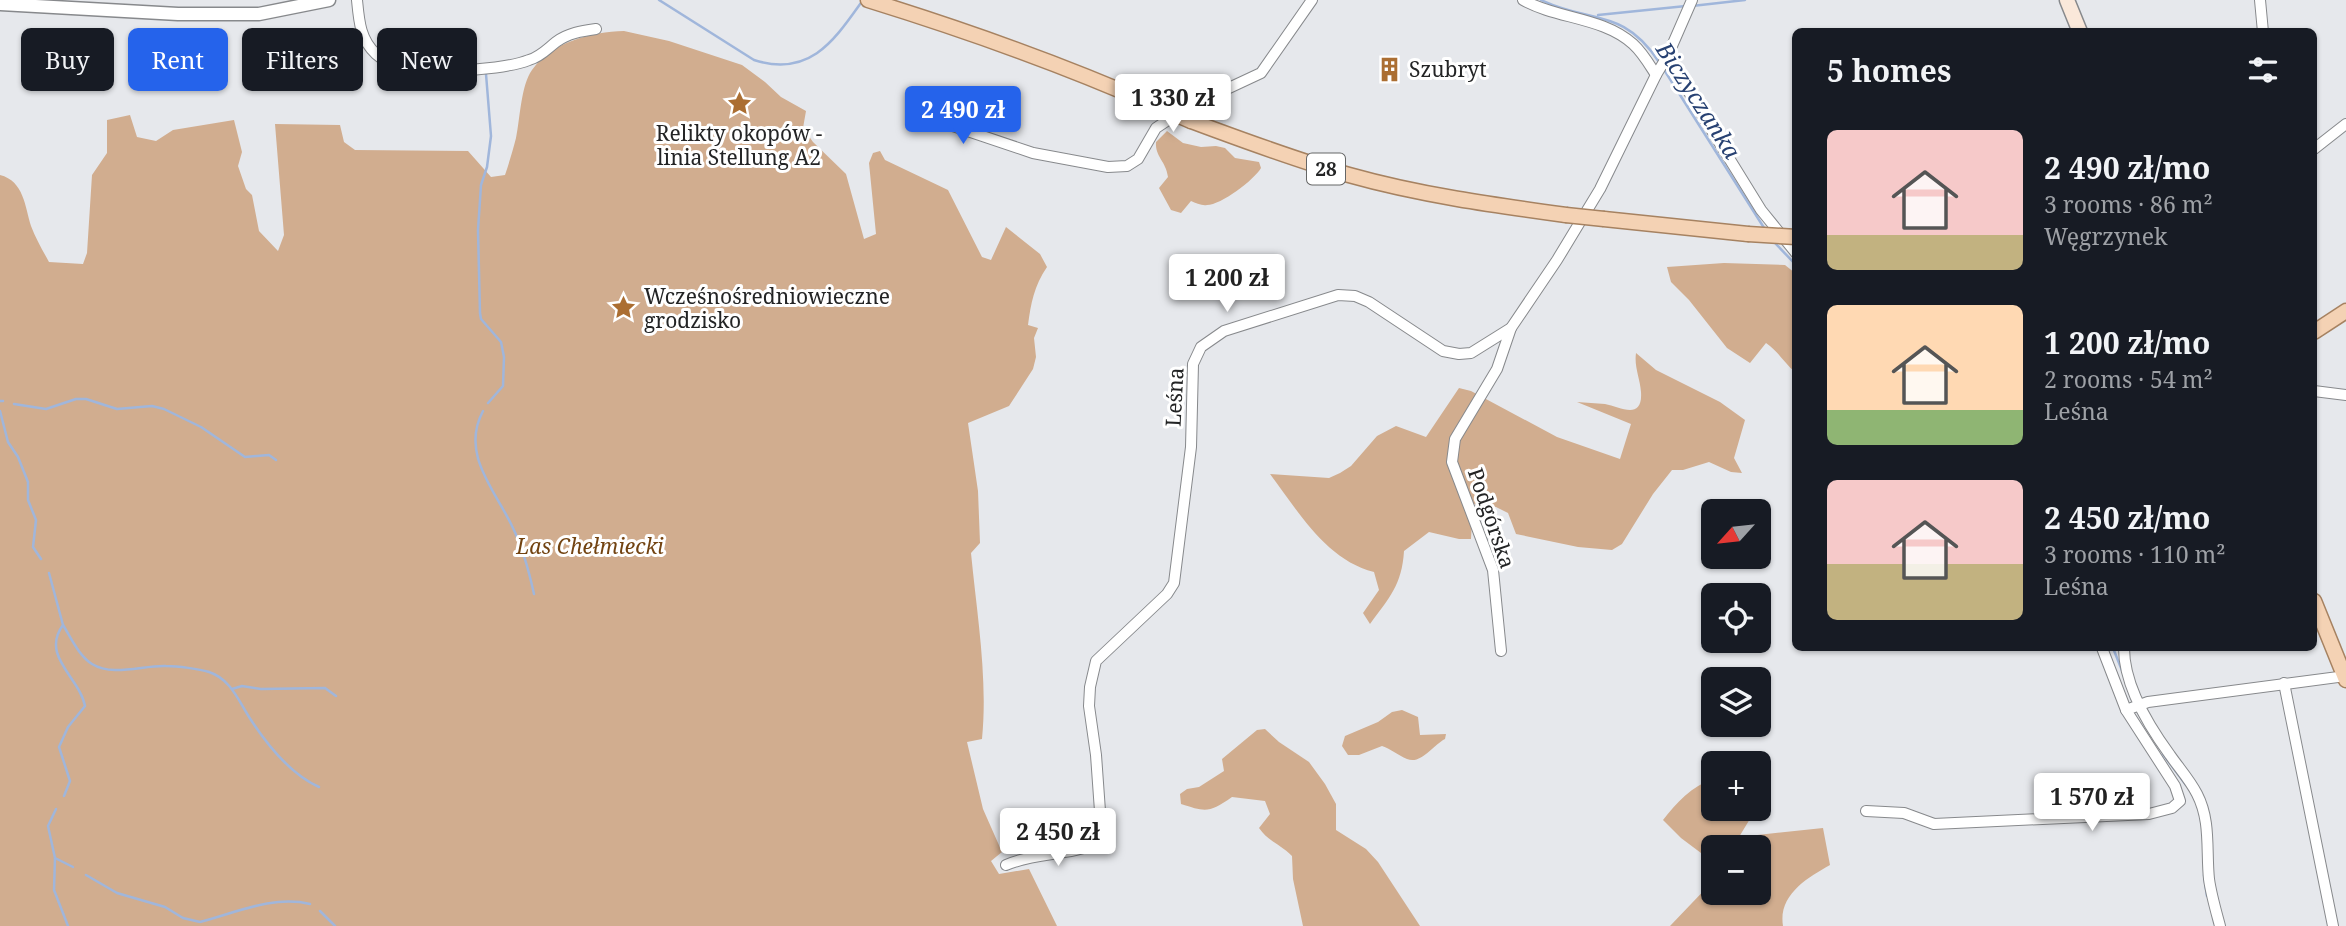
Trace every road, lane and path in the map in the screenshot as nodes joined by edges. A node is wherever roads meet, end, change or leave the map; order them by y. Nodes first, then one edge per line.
1 (329, 0) edge
2 (357, 0) edge
3 (868, 0) edge
4 (1312, 0) edge
5 (1522, 0) edge
6 (2067, 0) edge
7 (2260, 0) edge
8 (0, 4) edge
9 (1690, 4) edge
10 (2078, 28) edge
11 (2263, 28) edge
12 (596, 29) dead end
13 (1667, 57) junction
14 (1656, 75) junction
15 (935, 120) dead end
16 (2346, 124) edge
17 (2317, 147) edge
18 (1792, 237) edge
19 (1792, 248) edge
20 (2346, 311) edge
21 (1511, 328) junction
22 (2317, 330) edge
23 (2317, 391) edge
24 (2346, 395) edge
25 (2317, 608) edge
26 (1501, 651) dead end
27 (2103, 651) edge
28 (2124, 651) edge
29 (2345, 677) edge
30 (2284, 683) junction
31 (2140, 704) junction
32 (2126, 710) junction
33 (1866, 811) dead end
34 (1006, 865) dead end
35 (2220, 926) edge
36 (2333, 926) edge

1 - 8 street
2 - 12 street
3 - 18 main road, 28, bridge
4 - 15 street
5 - 14 street
6 - 10 main road
7 - 11 street
9 - 13 street, Leśna
13 - 14 street, Leśna
13 - 19 street
14 - 21 street, Leśna
16 - 17 street
20 - 22 main road
21 - 26 street, Podgórska
21 - 34 street, Leśna
23 - 24 street
25 - 29 main road
27 - 32 street
28 - 31 street
29 - 30 street
30 - 31 street
30 - 36 street
31 - 32 street
31 - 35 street
32 - 33 street

